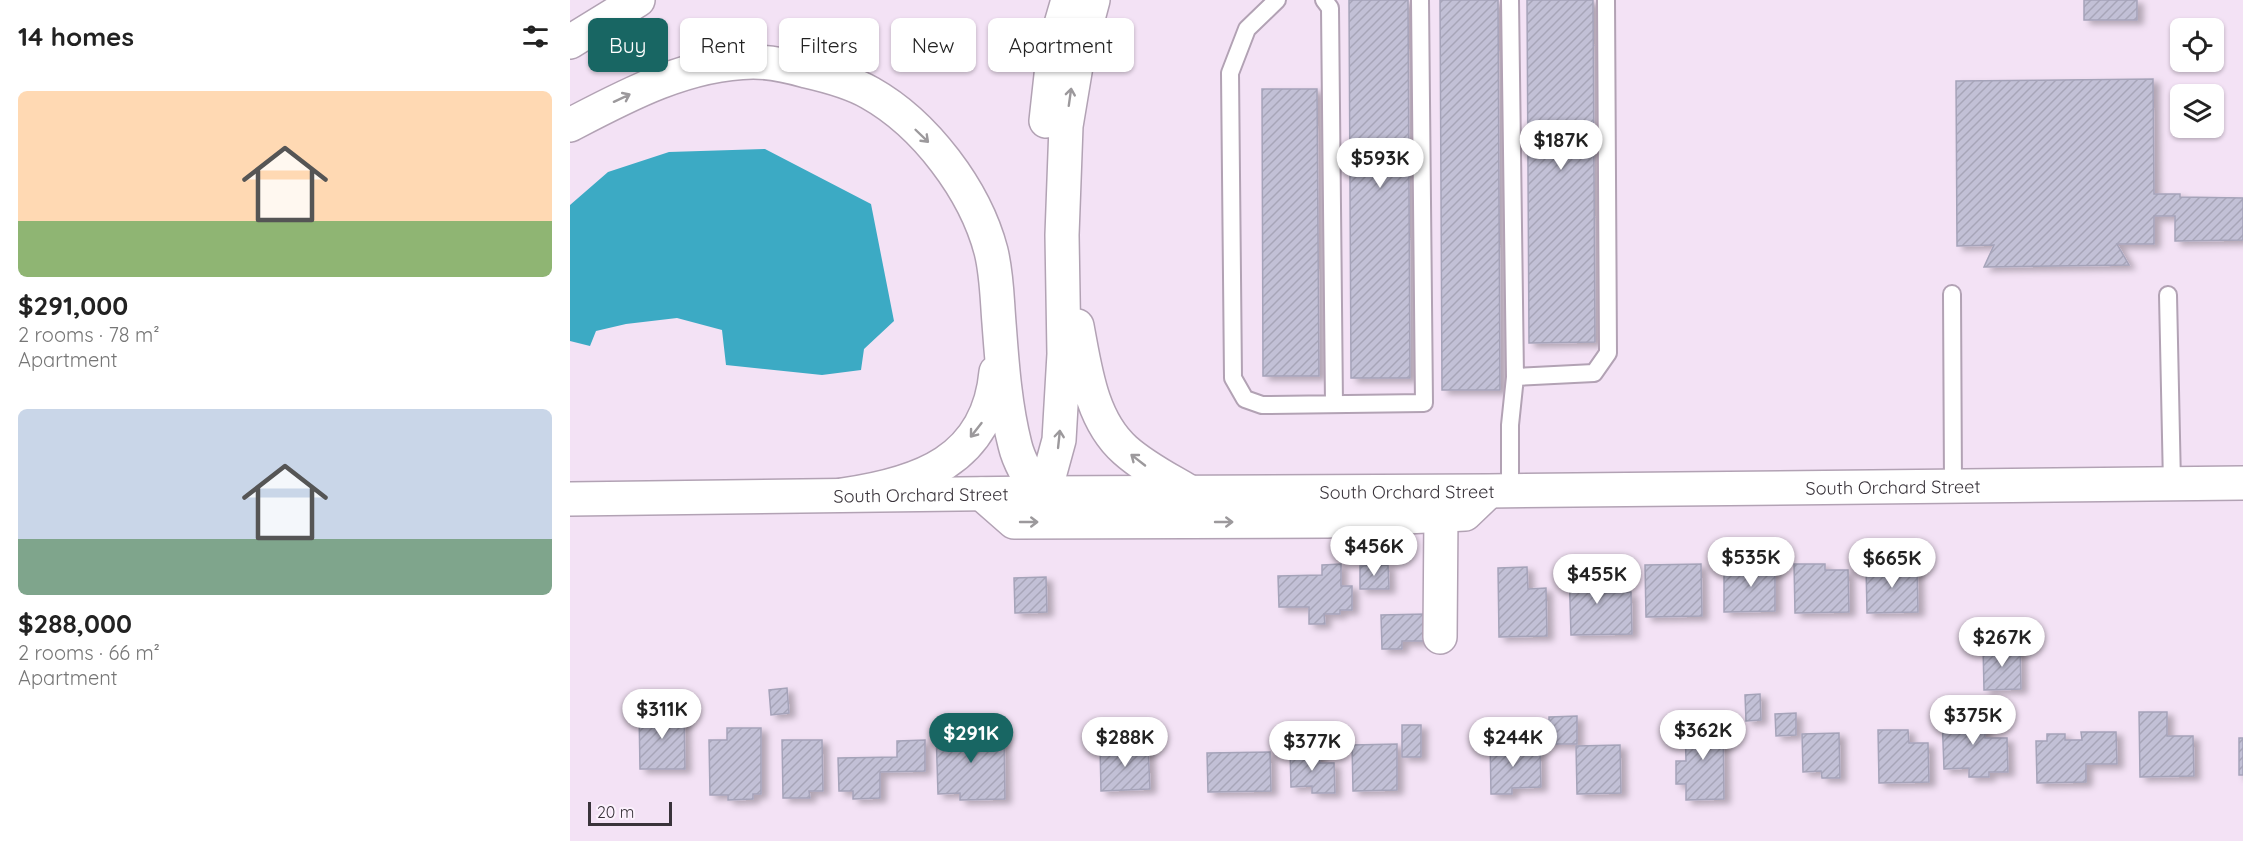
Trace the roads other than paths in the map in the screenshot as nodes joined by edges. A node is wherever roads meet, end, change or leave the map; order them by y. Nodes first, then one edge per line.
1 (638, 0) edge
2 (1068, 0) edge
3 (1093, 0) edge
4 (1277, 0) edge
5 (1324, 0) edge
6 (1420, 0) edge
7 (1510, 0) edge
8 (1606, 0) edge
9 (570, 42) edge
10 (570, 125) edge
11 (1062, 235) junction
12 (1952, 294) dead end
13 (2168, 295) dead end
14 (1000, 335) junction
15 (1515, 377) junction
16 (1334, 404) junction
17 (2243, 483) edge
18 (2172, 484) junction
19 (1953, 486) junction
20 (1188, 491) junction
21 (1499, 491) junction
22 (1039, 493) junction
23 (982, 494) junction
24 (842, 495) junction
25 (570, 499) edge
26 (1441, 515) junction
27 (1440, 637) dead end

1 - 9 main road
2 - 11 main road
11 -> 3 main road
4 - 16 lane
5 - 16 lane
6 - 16 lane
7 - 15 lane
8 - 15 lane
10 -> 14 main road
20 -> 11 main road
22 -> 11 main road
12 - 19 lane
13 - 18 lane
14 - 22 main road
14 -> 24 main road
15 - 21 lane
17 - 18 main road, South Orchard Street
18 - 19 main road, South Orchard Street
19 - 21 main road, South Orchard Street
20 - 21 main road, South Orchard Street
20 - 22 main road, South Orchard Street
21 - 26 main road
22 - 23 main road, South Orchard Street
23 - 24 main road, South Orchard Street
23 -> 26 main road
24 - 25 main road, South Orchard Street
26 - 27 main road

